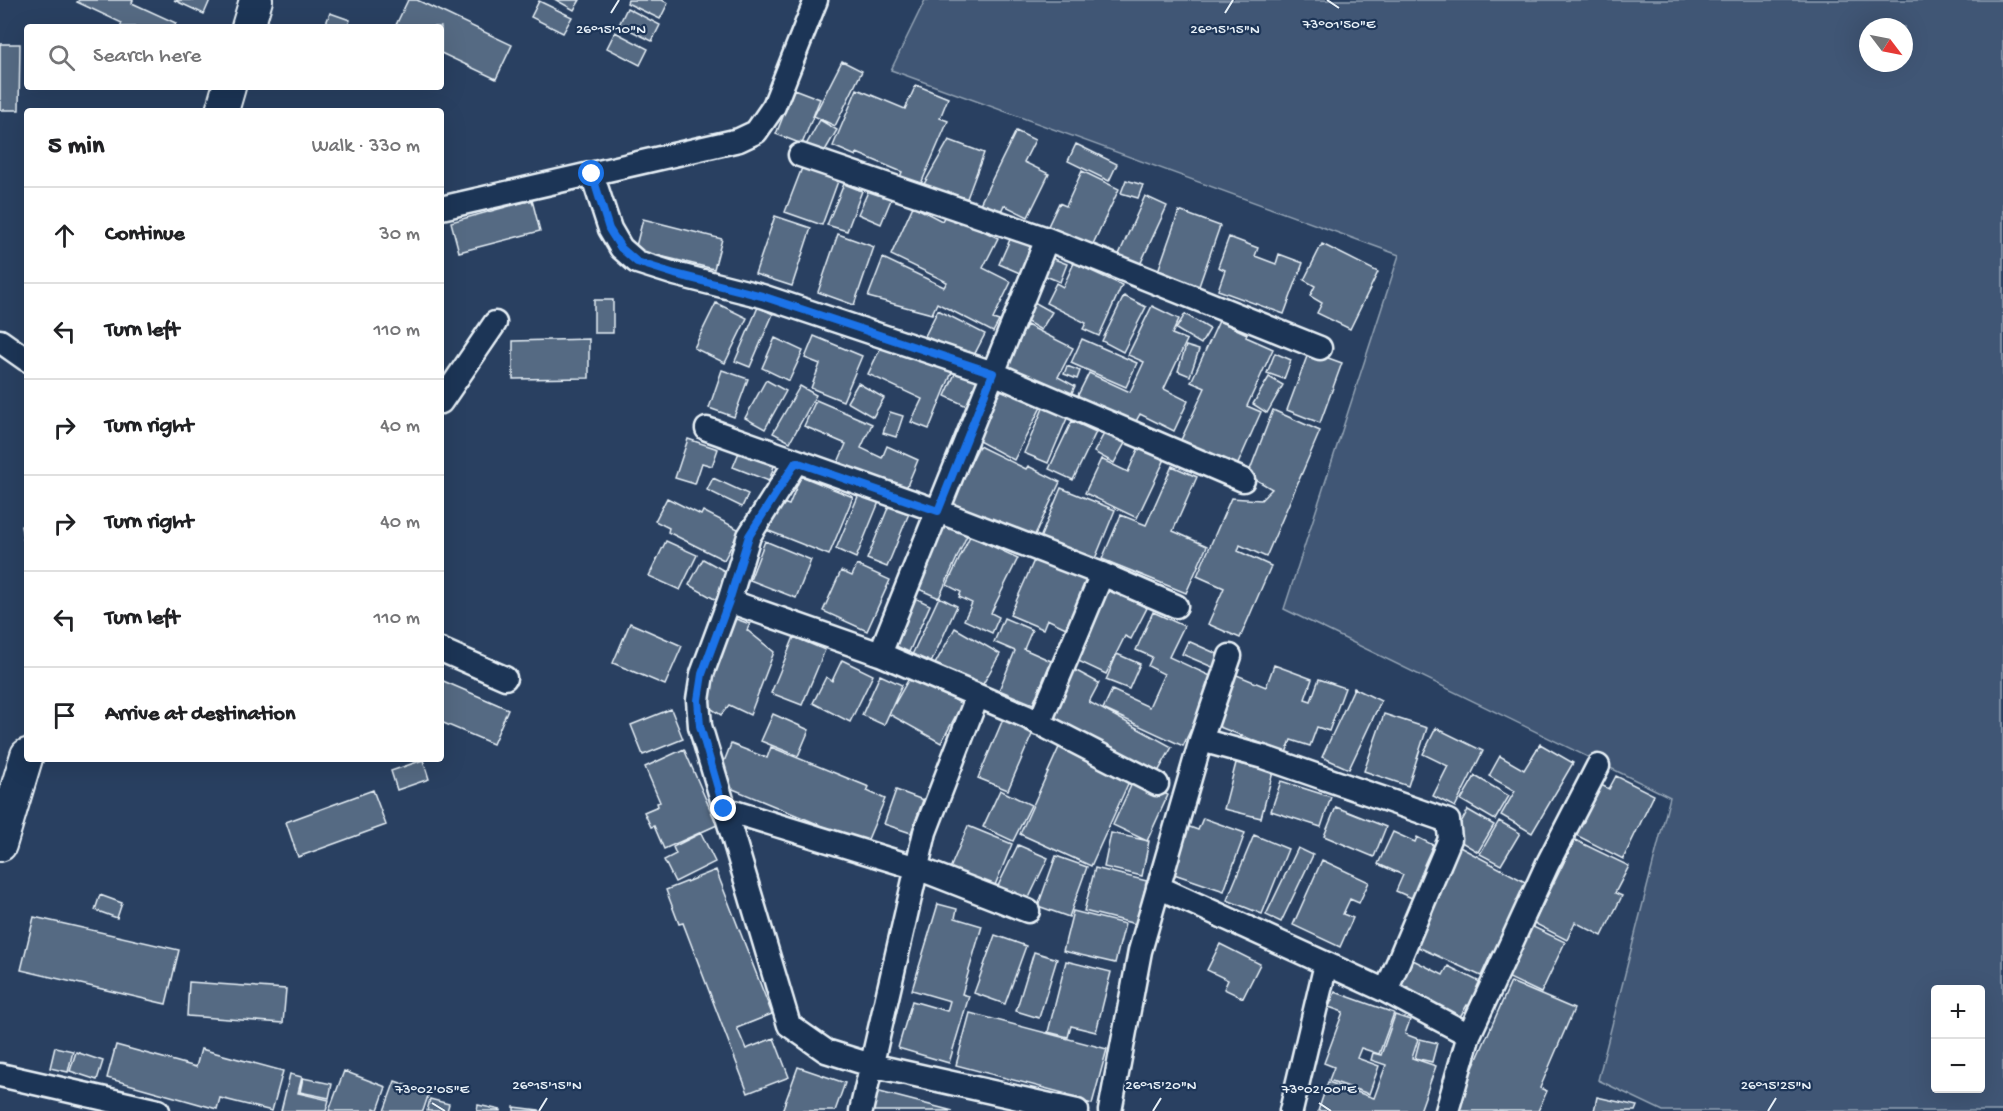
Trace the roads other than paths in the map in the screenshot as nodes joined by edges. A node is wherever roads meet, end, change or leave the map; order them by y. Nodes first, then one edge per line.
1 (256, 0) edge
2 (816, 0) edge
3 (249, 24) edge
4 (228, 90) edge
5 (223, 108) edge
6 (800, 155) dead end
7 (592, 174) junction
8 (444, 207) edge
9 (1047, 239) junction
10 (495, 323) dead end
11 (0, 341) edge
12 (1320, 348) dead end
13 (24, 358) edge
14 (993, 373) junction
15 (444, 398) edge
16 (707, 429) dead end
17 (796, 462) junction
18 (1242, 480) dead end
19 (938, 511) junction
20 (1102, 574) junction
21 (729, 601) junction
22 (1176, 606) dead end
23 (444, 651) edge
24 (880, 654) junction
25 (1230, 656) dead end
26 (505, 678) dead end
27 (976, 697) junction
28 (1039, 724) junction
29 (1201, 740) junction
30 (25, 762) edge
31 (1598, 766) dead end
32 (1157, 784) dead end
33 (724, 809) junction
34 (0, 845) edge
35 (917, 868) junction
36 (1158, 887) junction
37 (1028, 911) dead end
38 (1326, 964) junction
39 (1386, 991) junction
40 (1469, 1035) junction
41 (871, 1065) junction
42 (0, 1075) edge
43 (158, 1111) edge
44 (861, 1111) edge
45 (1077, 1111) edge
46 (1110, 1111) edge
47 (1291, 1111) edge
48 (1447, 1111) edge

1 - 3 street
2 - 7 street
4 - 5 street
6 - 9 street
7 - 8 street
7 - 14 street
9 - 12 street
9 - 14 street
10 - 15 street
11 - 13 street
14 - 18 street
14 - 19 street
16 - 17 street
17 - 19 street
17 - 21 street
19 - 20 street
19 - 24 street
20 - 22 street
20 - 28 street
21 - 24 street
21 - 33 street
23 - 26 street
24 - 27 street
25 - 29 street
27 - 28 street
27 - 35 street
28 - 32 street
29 - 36 street
29 - 39 street
30 - 34 street
31 - 40 street
33 - 35 street
33 - 41 street
35 - 37 street
35 - 41 street
36 - 38 street
36 - 46 street
38 - 39 street
38 - 47 street
39 - 40 street
40 - 48 street
41 - 44 street
41 - 45 street
42 - 43 street

